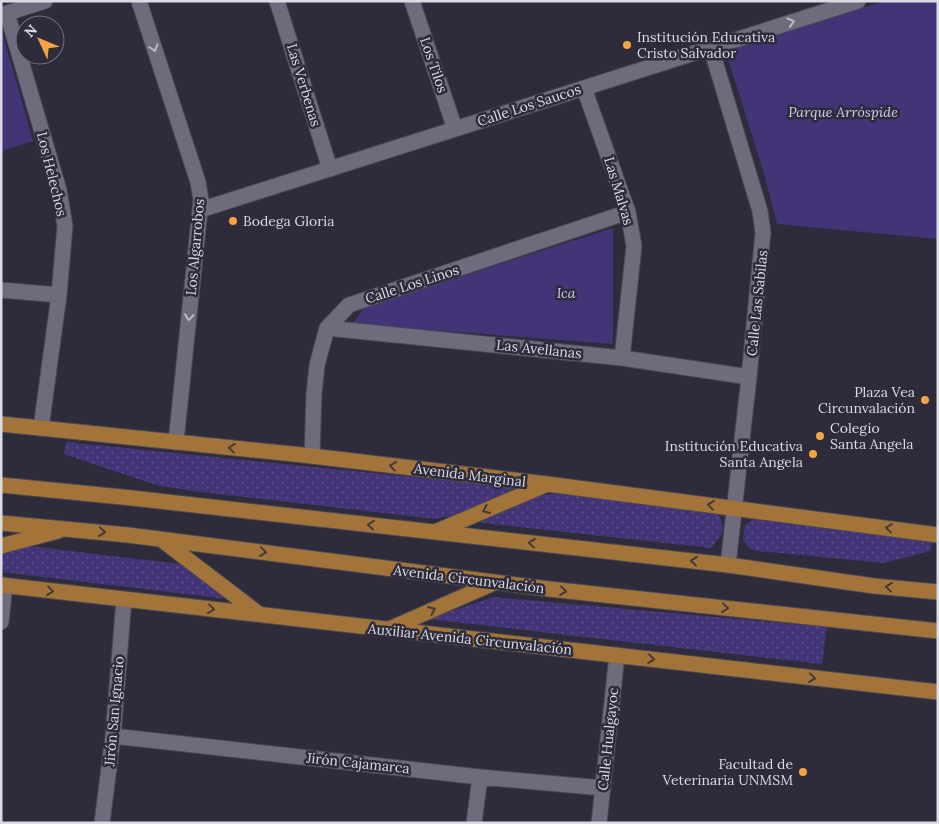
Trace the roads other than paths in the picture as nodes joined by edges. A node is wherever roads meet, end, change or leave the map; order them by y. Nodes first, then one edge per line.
1 (45, 1) edge
2 (139, 1) edge
3 (277, 1) edge
4 (412, 1) edge
5 (858, 1) edge
6 (4, 14) edge
7 (711, 48) junction
8 (584, 88) junction
9 (455, 129) junction
10 (330, 169) junction
11 (200, 210) junction
12 (628, 212) junction
13 (1, 290) edge
14 (60, 295) junction
15 (327, 328) junction
16 (622, 358) junction
17 (749, 377) junction
18 (1, 424) edge
19 (41, 428) junction
20 (176, 442) junction
21 (312, 456) junction
22 (547, 484) junction
23 (1, 485) edge
24 (734, 508) junction
25 (1, 523) edge
26 (68, 529) junction
27 (435, 532) junction
28 (938, 534) edge
29 (161, 539) junction
30 (1, 546) edge
31 (728, 564) junction
32 (495, 582) junction
33 (3, 585) edge
34 (938, 592) edge
35 (124, 599) junction
36 (260, 615) junction
37 (1, 622) edge
38 (388, 629) junction
39 (938, 631) edge
40 (617, 655) junction
41 (938, 692) edge
42 (113, 736) junction
43 (480, 777) junction
44 (603, 788) junction
45 (102, 823) edge
46 (474, 823) edge
47 (600, 823) edge

1 - 6 street
2 -> 11 street, Los Algarrobos
3 - 10 street, Las Verbenas
4 - 9 street, Los Tilos
7 -> 5 street, Calle Los Saucos
6 - 14 street, Los Helechos
7 - 8 street, Calle Los Saucos
7 - 17 street, Calle Las Sabilas
8 - 9 street, Calle Los Saucos
8 - 12 street, Las Malvas
9 - 10 street, Calle Los Saucos
10 - 11 street, Calle Los Saucos
11 -> 20 street, Los Algarrobos
12 - 15 street, Calle Los Linos
12 - 16 street, Las Malvas
13 - 14 street
14 - 19 street, Los Helechos
15 - 16 street, Las Avellanas
15 - 21 street, Calle Los Linos
16 - 17 street, Las Avellanas
17 - 24 street, Calle Las Sabilas
18 - 19 main road, Avenida Marginal
19 - 20 main road, Avenida Marginal
21 -> 20 main road, Avenida Marginal
22 -> 21 main road, Avenida Marginal
24 -> 22 main road, Avenida Marginal
22 -> 27 main road
27 -> 23 main road
28 -> 24 main road, Avenida Marginal
24 - 31 street, Calle Las Sabilas
25 - 26 main road, Avenida Circunvalación
26 -> 29 main road, Avenida Circunvalación
26 - 30 main road
31 -> 27 main road
29 -> 32 main road, Avenida Circunvalación
29 - 36 main road
34 -> 31 main road
38 -> 32 main road
32 -> 39 main road, Avenida Circunvalación
33 -> 35 main road, Auxiliar Avenida Circunvalación
33 - 37 street
35 -> 36 main road, Auxiliar Avenida Circunvalación
35 - 42 street, Jirón San Ignacio
36 - 38 main road, Auxiliar Avenida Circunvalación
38 - 40 main road, Auxiliar Avenida Circunvalación
40 -> 41 main road, Auxiliar Avenida Circunvalación
40 - 44 street, Calle Hualgayoc
42 - 43 street, Jirón Cajamarca
42 - 45 street, Jirón San Ignacio
43 - 44 street, Jirón Cajamarca
43 - 46 street
44 - 47 street, Calle Hualgayoc

